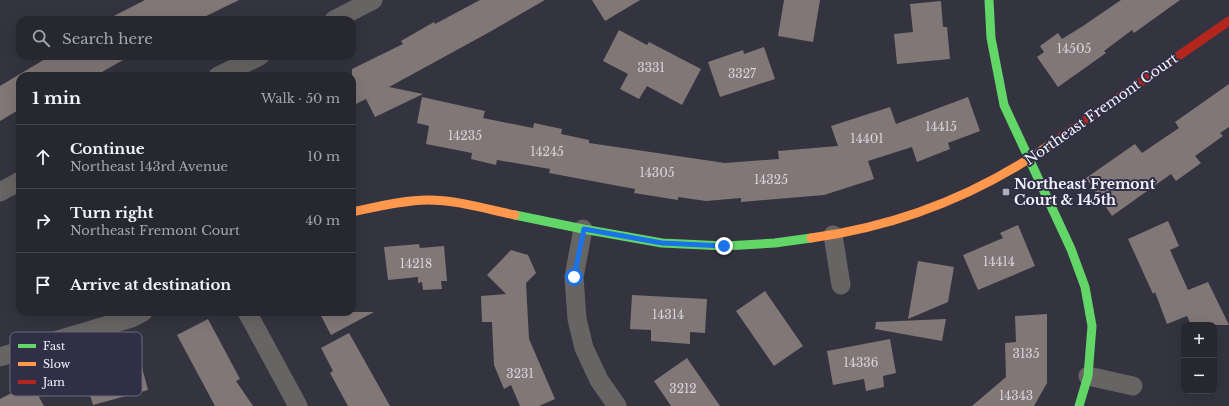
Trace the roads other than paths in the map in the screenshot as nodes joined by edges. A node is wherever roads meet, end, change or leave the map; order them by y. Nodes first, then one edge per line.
1 (373, 0) edge
2 (989, 0) edge
3 (342, 16) edge
4 (1229, 21) edge
5 (252, 60) edge
6 (226, 72) edge
7 (1029, 160) junction
8 (16, 183) edge
9 (0, 192) edge
10 (356, 211) edge
11 (584, 229) junction
12 (833, 235) junction
13 (841, 285) dead end
14 (136, 316) edge
15 (250, 316) edge
16 (85, 332) edge
17 (10, 354) edge
18 (0, 357) edge
19 (1088, 376) junction
20 (1133, 386) dead end
21 (298, 406) edge
22 (617, 406) edge
23 (1079, 406) edge

1 - 3 street
2 - 7 street
4 - 7 street, Northeast Fremont Court
5 - 6 street
7 - 12 street, Northeast Fremont Court
7 - 19 street
8 - 9 street
10 - 11 street, Northeast Fremont Court
11 - 12 street, Northeast Fremont Court
11 - 22 street
12 - 13 street
14 - 16 street
15 - 21 street
17 - 18 street
19 - 20 street
19 - 23 street

